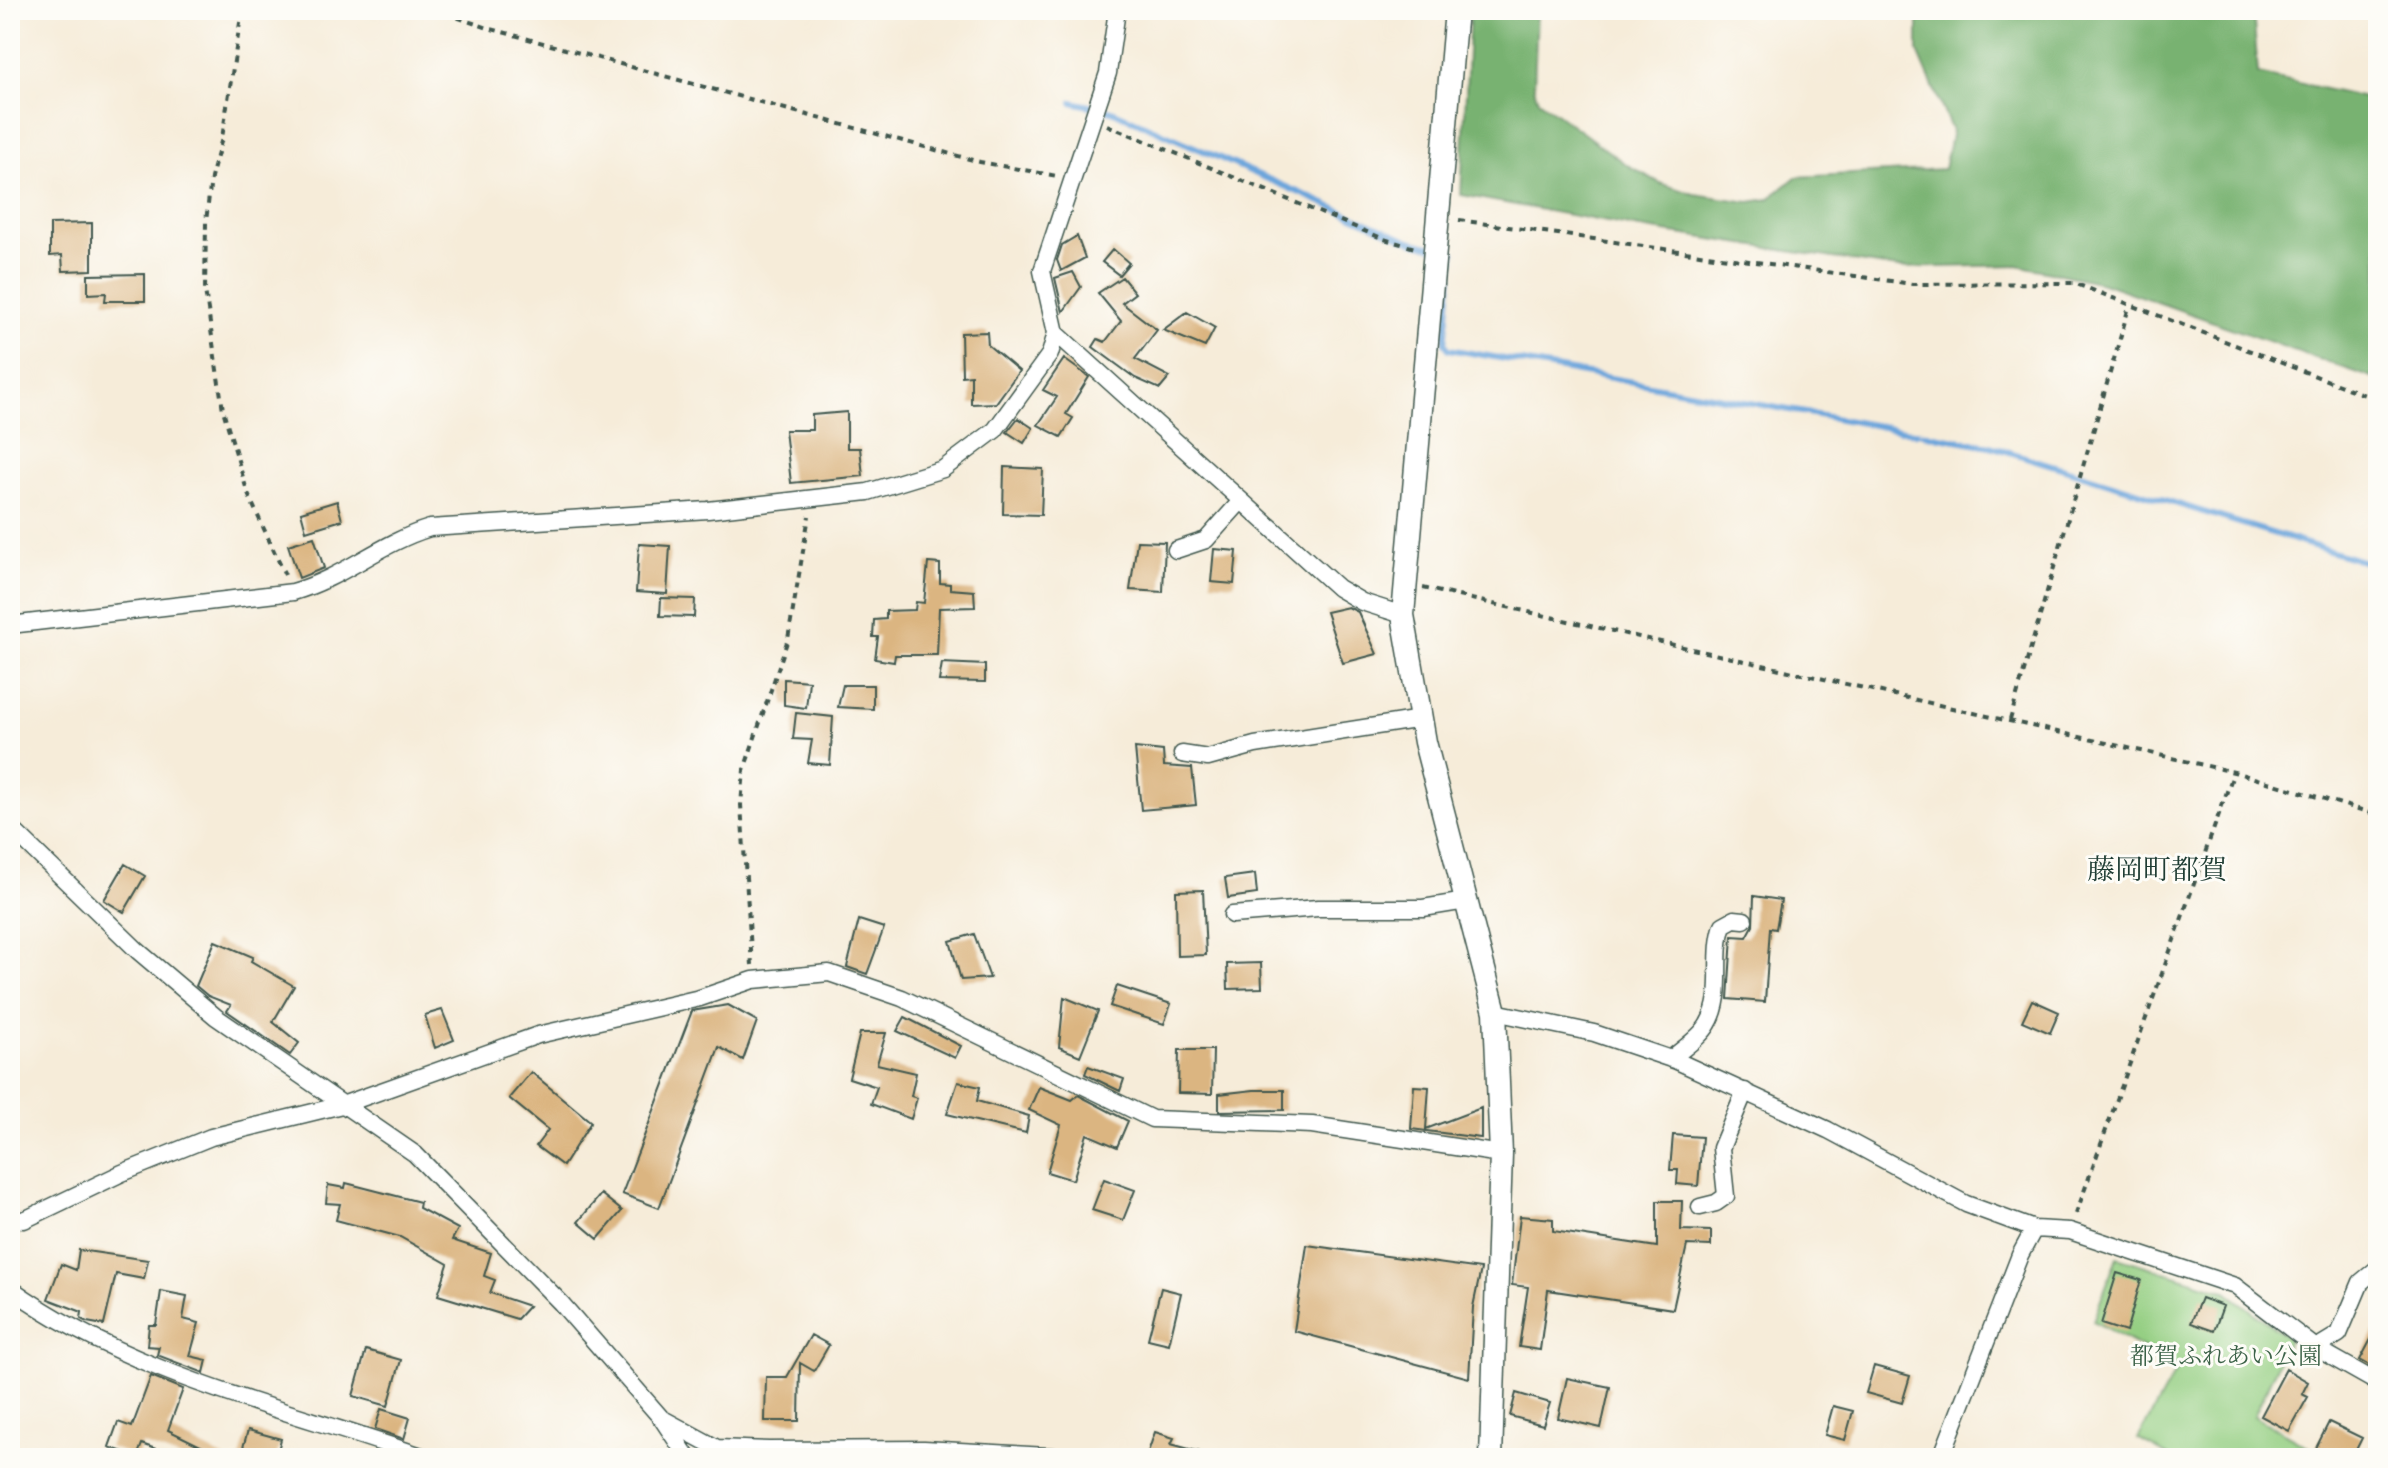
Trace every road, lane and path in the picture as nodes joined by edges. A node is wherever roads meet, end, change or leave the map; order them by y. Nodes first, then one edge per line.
1 (242, 10) edge
2 (435, 10) edge
3 (1117, 10) edge
4 (1456, 10) edge
5 (1094, 120) junction
6 (1072, 179) junction
7 (1436, 218) junction
8 (1433, 251) junction
9 (2129, 307) junction
10 (1056, 333) junction
11 (2378, 400) edge
12 (808, 497) junction
13 (1241, 501) junction
14 (1176, 550) dead end
15 (1403, 583) junction
16 (293, 592) junction
17 (1403, 615) junction
18 (10, 625) edge
19 (1421, 719) junction
20 (2010, 721) junction
21 (1182, 754) dead end
22 (2234, 772) junction
23 (2378, 815) edge
24 (10, 827) edge
25 (1466, 901) junction
26 (1232, 915) dead end
27 (1744, 920) dead end
28 (753, 980) junction
29 (1495, 1012) junction
30 (1671, 1059) junction
31 (1745, 1091) junction
32 (342, 1105) junction
33 (1501, 1154) junction
34 (1700, 1207) dead end
35 (10, 1219) edge
36 (2034, 1229) junction
37 (2070, 1231) junction
38 (2378, 1268) edge
39 (10, 1288) edge
40 (2316, 1348) junction
41 (2378, 1383) edge
42 (662, 1419) junction
43 (769, 1450) junction
44 (427, 1458) edge
45 (688, 1458) edge
46 (752, 1458) edge
47 (1084, 1458) edge
48 (1491, 1458) edge
49 (1941, 1458) edge

1 - 16 path
2 - 6 path
3 - 5 street
4 - 7 street
5 - 6 street
5 - 8 path
6 - 10 street
7 - 8 street
7 - 9 path
8 - 15 street
9 - 11 path
9 - 20 path
10 - 12 street
10 - 13 street
12 - 16 street
12 - 28 path
13 - 14 street
13 - 17 street
15 - 17 street
15 - 20 path
16 - 18 street
17 - 19 street
19 - 21 street
19 - 25 street
20 - 22 path
22 - 23 path
22 - 37 path
24 - 32 street
25 - 26 street
25 - 29 street
27 - 30 street
28 - 32 street
28 - 33 street
29 - 30 street
29 - 33 street
30 - 31 street
31 - 34 street
31 - 36 street
32 - 35 street
32 - 42 street
33 - 48 street
36 - 37 street
36 - 49 street
37 - 40 street
38 - 40 street
39 - 44 street
40 - 41 street
42 - 43 street
42 - 45 street
43 - 46 street
43 - 47 street

